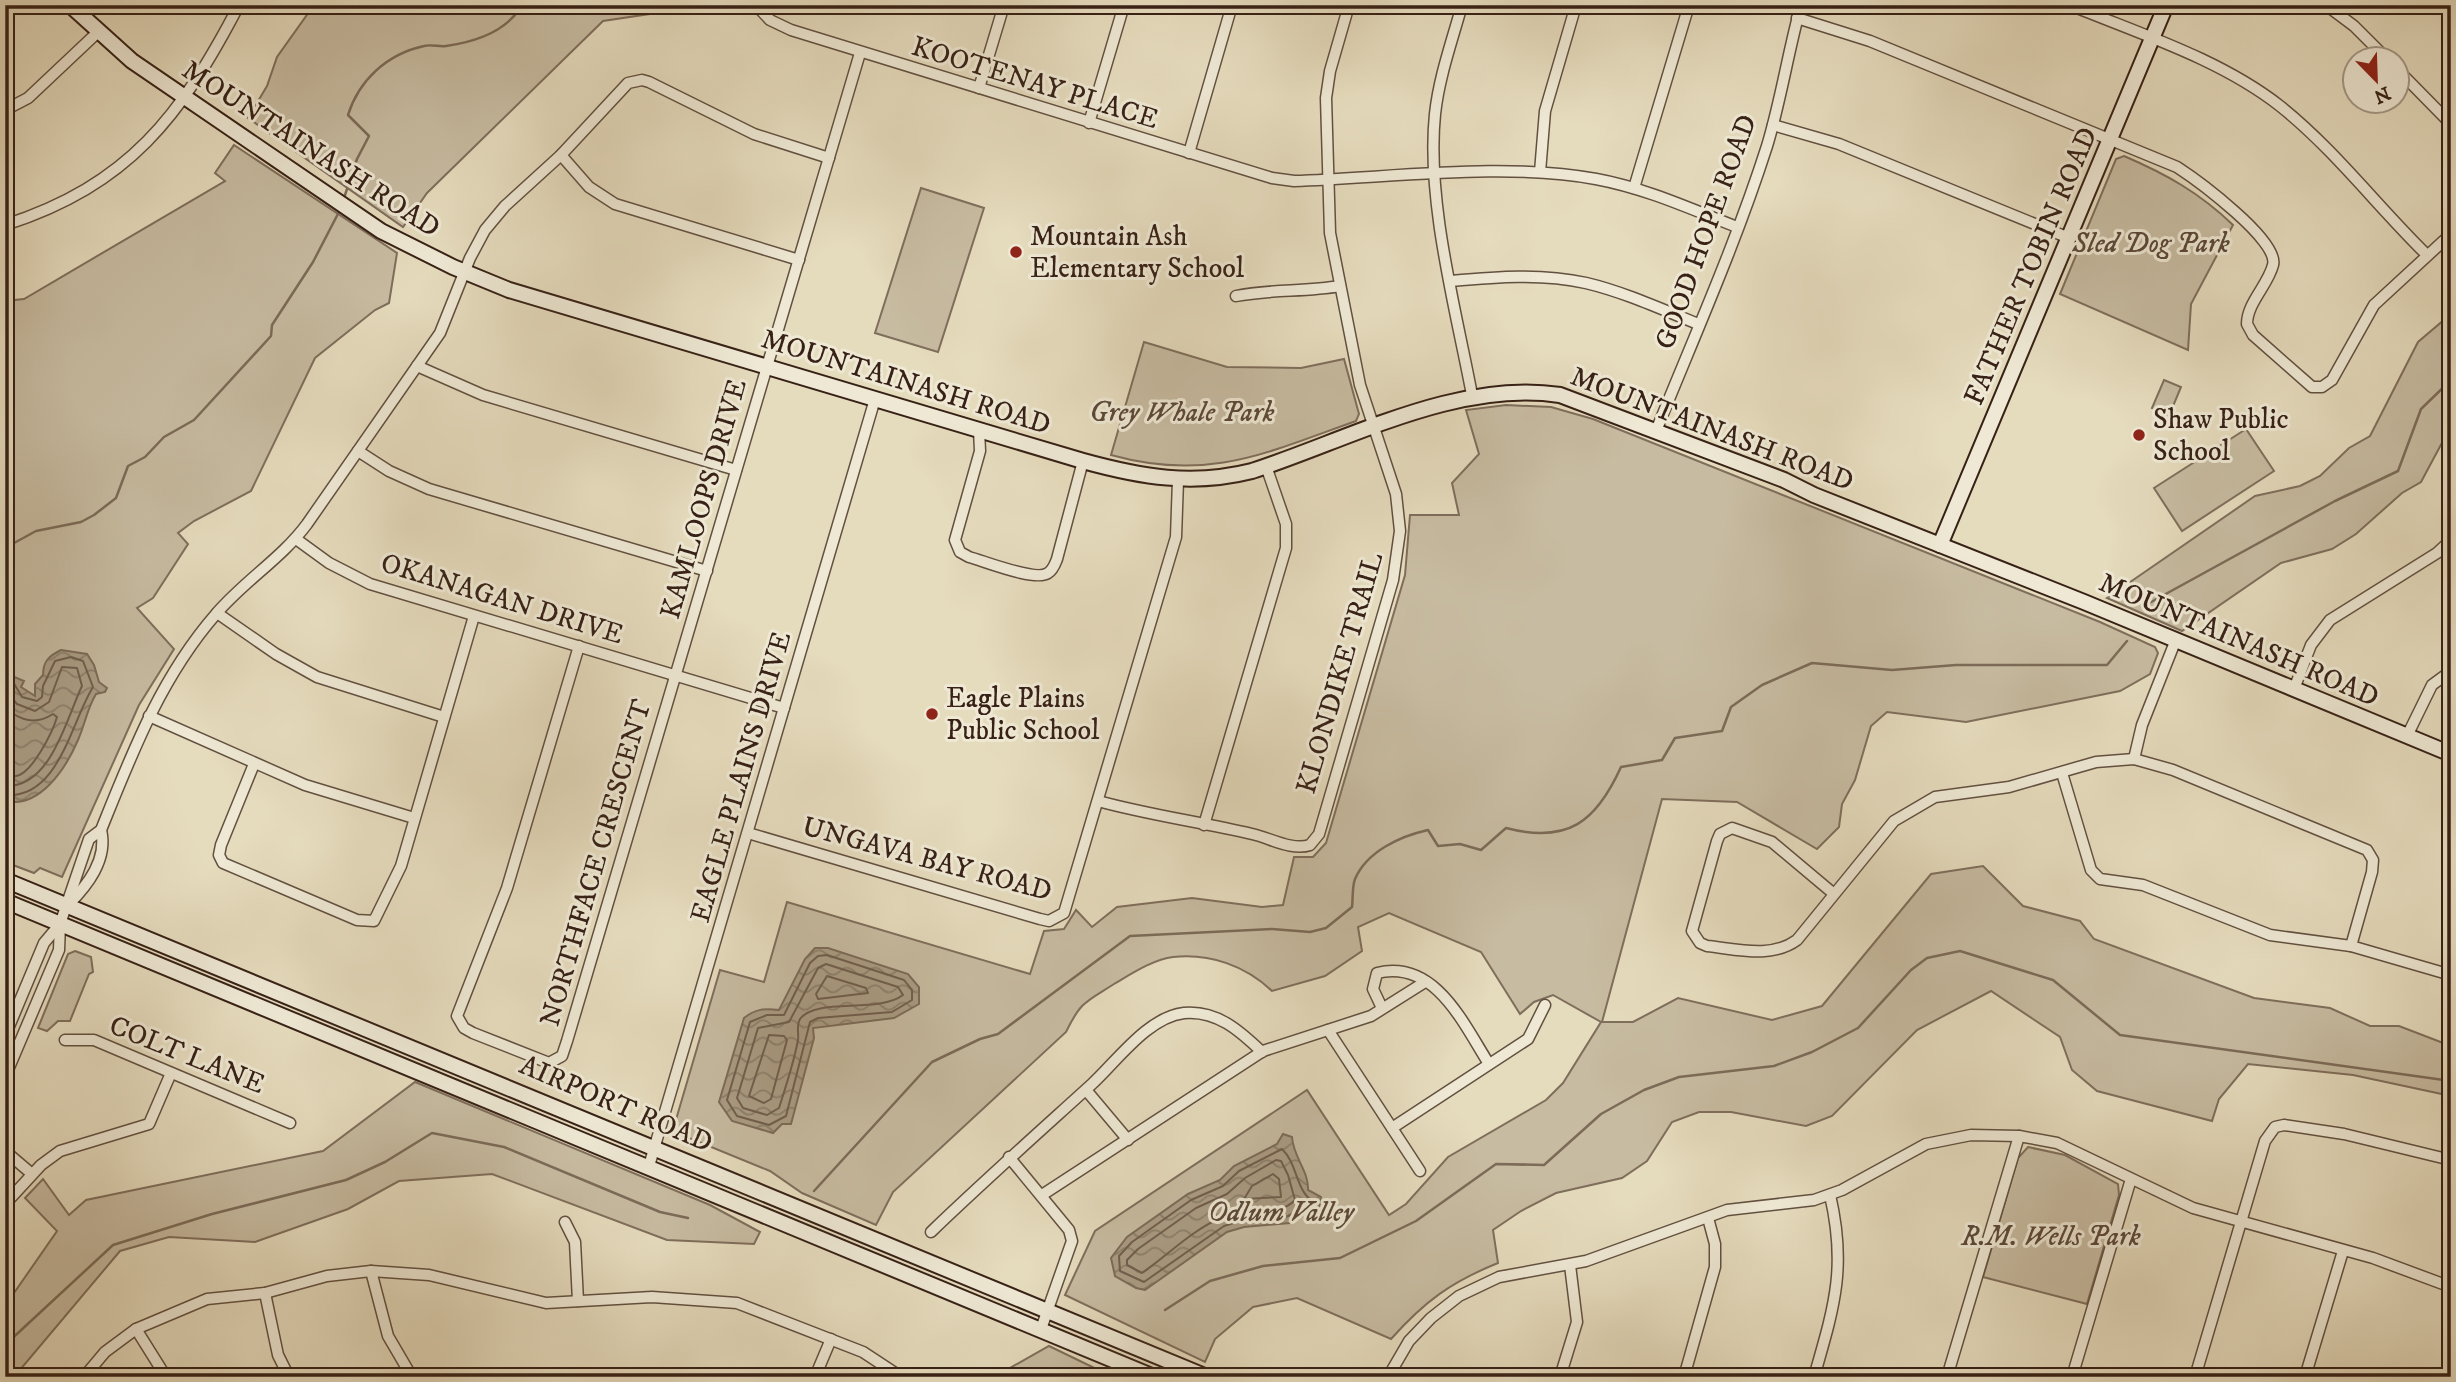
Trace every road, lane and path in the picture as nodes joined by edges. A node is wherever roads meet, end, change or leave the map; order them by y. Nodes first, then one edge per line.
1 (70, 5) edge
2 (239, 5) edge
3 (756, 5) edge
4 (1004, 5) edge
5 (1124, 5) edge
6 (1232, 5) edge
7 (1349, 5) edge
8 (1462, 5) edge
9 (1576, 5) edge
10 (1689, 5) edge
11 (1801, 5) edge
12 (2070, 5) edge
13 (2166, 5) edge
14 (2326, 5) edge
15 (1797, 18) junction
16 (98, 32) junction
17 (2151, 39) junction
18 (2374, 46) edge
19 (860, 52) junction
20 (2410, 82) edge
21 (979, 88) junction
22 (184, 98) junction
23 (5, 110) edge
24 (1089, 123) junction
25 (2451, 124) edge
26 (1773, 125) junction
27 (2110, 139) junction
28 (1189, 153) junction
29 (561, 155) junction
30 (829, 158) junction
31 (1540, 172) junction
32 (1436, 175) junction
33 (1327, 180) junction
34 (1634, 188) junction
35 (5, 225) edge
36 (1737, 228) junction
37 (2451, 234) edge
38 (2069, 238) junction
39 (2426, 254) junction
40 (799, 260) junction
41 (465, 273) junction
42 (1450, 281) junction
43 (1340, 286) junction
44 (1236, 296) dead end
45 (1698, 324) junction
46 (417, 366) junction
47 (767, 367) junction
48 (1472, 396) junction
49 (875, 399) junction
50 (1374, 428) junction
51 (979, 430) junction
52 (1656, 431) junction
53 (358, 451) junction
54 (1083, 461) junction
55 (1266, 466) junction
56 (736, 470) junction
57 (1178, 480) junction
58 (296, 538) junction
59 (2451, 540) edge
60 (1940, 545) junction
61 (707, 570) junction
62 (217, 613) junction
63 (474, 616) junction
64 (2175, 642) junction
65 (579, 646) junction
66 (2451, 671) edge
67 (676, 676) junction
68 (2294, 690) junction
69 (784, 708) junction
70 (149, 716) junction
71 (444, 717) junction
72 (2407, 736) junction
73 (2451, 754) edge
74 (2134, 759) junction
75 (254, 764) junction
76 (2062, 773) junction
77 (1098, 801) junction
78 (414, 818) junction
79 (1203, 825) junction
80 (101, 830) junction
81 (748, 833) junction
82 (5, 880) edge
83 (1834, 894) junction
84 (5, 901) edge
85 (68, 905) junction
86 (60, 924) junction
87 (2351, 946) junction
88 (2451, 975) edge
89 (1425, 982) junction
90 (1545, 1005) dead end
91 (1382, 1008) junction
92 (1328, 1030) junction
93 (5, 1036) edge
94 (65, 1040) dead end
95 (1262, 1052) junction
96 (1489, 1064) junction
97 (171, 1073) junction
98 (5, 1077) edge
99 (1086, 1090) junction
100 (290, 1123) dead end
101 (1392, 1128) junction
102 (2019, 1136) junction
103 (1128, 1140) junction
104 (656, 1147) junction
105 (5, 1151) edge
106 (1009, 1157) junction
107 (2451, 1160) edge
108 (649, 1167) junction
109 (1420, 1171) dead end
110 (32, 1174) junction
111 (2132, 1179) junction
112 (1042, 1195) junction
113 (1830, 1195) junction
114 (5, 1204) edge
115 (1708, 1217) junction
116 (565, 1222) dead end
117 (2241, 1224) junction
118 (931, 1232) dead end
119 (2343, 1251) junction
120 (1570, 1265) junction
121 (372, 1271) junction
122 (2451, 1287) edge
123 (265, 1293) junction
124 (578, 1300) junction
125 (1048, 1310) junction
126 (136, 1329) junction
127 (1041, 1329) junction
128 (831, 1339) junction
129 (84, 1377) edge
130 (166, 1377) edge
131 (289, 1377) edge
132 (412, 1377) edge
133 (815, 1377) edge
134 (901, 1377) edge
135 (1154, 1377) edge
136 (1207, 1377) edge
137 (1388, 1377) edge
138 (1560, 1377) edge
139 (1684, 1377) edge
140 (1814, 1377) edge
141 (1947, 1377) edge
142 (2072, 1377) edge
143 (2195, 1377) edge
144 (2305, 1377) edge

1 - 16 street, MOUNTAINASH ROAD
2 - 22 street
3 - 19 street, KOOTENAY PLACE
4 - 21 street
5 - 24 street
6 - 28 street
7 - 33 street, KLONDIKE TRAIL
8 - 32 street
9 - 31 street
10 - 34 street
11 - 15 street, GOOD HOPE ROAD
12 - 17 street
13 - 17 street, FATHER TOBIN ROAD
14 - 18 street
15 - 26 street, GOOD HOPE ROAD
15 - 27 street
16 - 22 street, MOUNTAINASH ROAD
16 - 23 street
17 - 27 street, FATHER TOBIN ROAD
17 - 39 street
19 - 21 street, KOOTENAY PLACE
19 - 30 street, KAMLOOPS DRIVE
20 - 25 street
21 - 24 street, KOOTENAY PLACE
22 - 35 street
22 - 41 street, MOUNTAINASH ROAD
24 - 28 street, KOOTENAY PLACE
26 - 36 street, GOOD HOPE ROAD
26 - 38 street
27 - 38 street, FATHER TOBIN ROAD
27 - 39 street
28 - 33 street, KOOTENAY PLACE
29 - 30 street
29 - 40 street
29 - 41 street
30 - 40 street, KAMLOOPS DRIVE
31 - 32 street, KOOTENAY PLACE
31 - 34 street, KOOTENAY PLACE
32 - 33 street, KOOTENAY PLACE
32 - 42 street
33 - 43 street, KLONDIKE TRAIL
34 - 36 street, KOOTENAY PLACE
36 - 45 street, GOOD HOPE ROAD
37 - 39 street
38 - 60 street, FATHER TOBIN ROAD
40 - 47 street, KAMLOOPS DRIVE
41 - 46 street
41 - 47 street, MOUNTAINASH ROAD
42 - 45 street
42 - 48 street
43 - 44 street
43 - 50 street, KLONDIKE TRAIL
45 - 52 street, GOOD HOPE ROAD
46 - 53 street
46 - 56 street
47 - 49 street, MOUNTAINASH ROAD
47 - 56 street, KAMLOOPS DRIVE
48 - 50 street, MOUNTAINASH ROAD
48 - 52 street, MOUNTAINASH ROAD
49 - 51 street, MOUNTAINASH ROAD
49 - 69 street, EAGLE PLAINS DRIVE
50 - 55 street, MOUNTAINASH ROAD
50 - 79 street, KLONDIKE TRAIL
51 - 54 street, MOUNTAINASH ROAD
51 - 54 street
52 - 60 street, MOUNTAINASH ROAD
53 - 58 street
53 - 61 street
54 - 57 street, MOUNTAINASH ROAD
55 - 57 street, MOUNTAINASH ROAD
55 - 79 street
56 - 61 street, KAMLOOPS DRIVE
57 - 77 street, UNGAVA BAY ROAD
58 - 62 street
58 - 63 street, OKANAGAN DRIVE
59 - 68 street
60 - 64 street, MOUNTAINASH ROAD
61 - 67 street, KAMLOOPS DRIVE
62 - 70 street
62 - 71 street
63 - 65 street, OKANAGAN DRIVE
63 - 71 street
64 - 68 street, MOUNTAINASH ROAD
64 - 74 street
65 - 67 street, OKANAGAN DRIVE
65 - 67 street, NORTHFACE CRESCENT
66 - 72 street
67 - 69 street, OKANAGAN DRIVE
68 - 72 street, MOUNTAINASH ROAD
69 - 81 street, EAGLE PLAINS DRIVE
70 - 75 street
70 - 80 street
71 - 78 street
72 - 73 street, MOUNTAINASH ROAD
74 - 76 street
74 - 87 street
75 - 78 street
75 - 78 street
76 - 83 street
76 - 87 street
77 - 79 street
77 - 81 street, UNGAVA BAY ROAD
80 - 85 street
80 - 85 street
81 - 104 street, EAGLE PLAINS DRIVE
82 - 85 street, AIRPORT ROAD
83 - 83 street
84 - 86 street, AIRPORT ROAD
85 - 86 street
85 - 104 street, AIRPORT ROAD
86 - 93 street
86 - 98 street
86 - 108 street, AIRPORT ROAD
87 - 88 street
89 - 91 street
89 - 91 street
89 - 96 street
90 - 96 street
91 - 92 street
92 - 95 street
92 - 101 street
94 - 97 street, COLT LANE
95 - 99 street
95 - 103 street
96 - 101 street
97 - 100 street, COLT LANE
97 - 110 street
99 - 103 street
99 - 106 street
101 - 109 street
102 - 111 street
102 - 113 street
102 - 141 street
103 - 112 street
104 - 108 street, EAGLE PLAINS DRIVE
104 - 125 street, AIRPORT ROAD
105 - 110 street
106 - 112 street
106 - 118 street
107 - 117 street
108 - 127 street, AIRPORT ROAD
110 - 114 street
111 - 117 street
111 - 142 street
112 - 125 street
113 - 115 street
113 - 140 street
115 - 120 street
115 - 139 street
116 - 124 street
117 - 119 street
117 - 143 street
119 - 122 street
119 - 144 street
120 - 137 street
120 - 138 street
121 - 123 street
121 - 124 street
121 - 132 street
123 - 126 street
123 - 131 street
124 - 128 street
125 - 127 street
125 - 136 street, AIRPORT ROAD
126 - 129 street
126 - 130 street
127 - 135 street, AIRPORT ROAD
128 - 133 street
128 - 134 street

